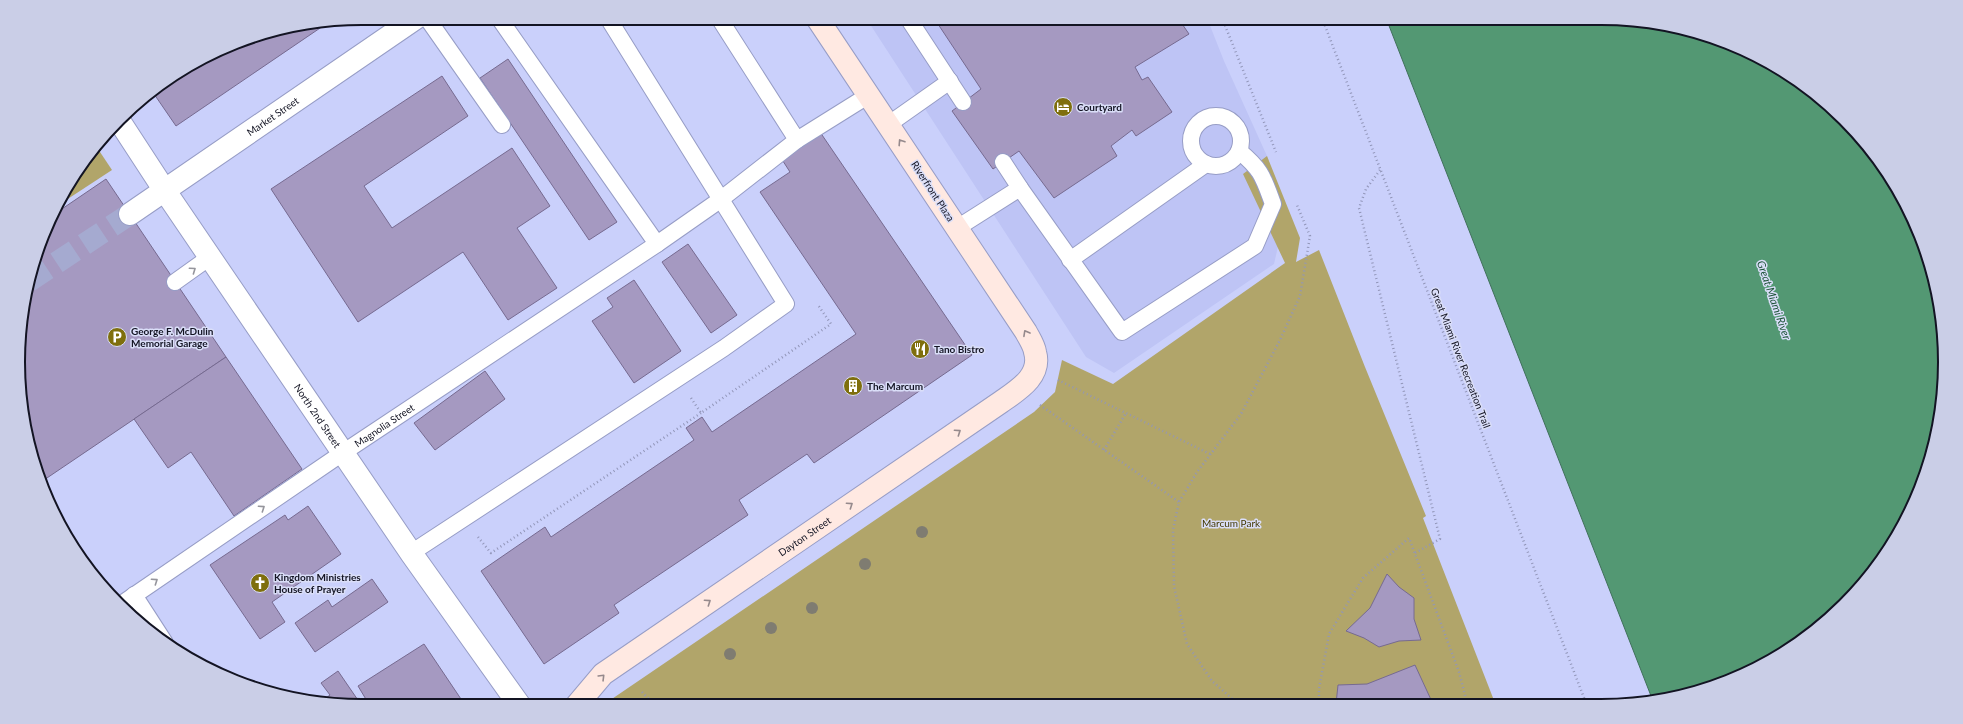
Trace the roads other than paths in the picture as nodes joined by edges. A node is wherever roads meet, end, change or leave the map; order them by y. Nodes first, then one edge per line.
1 (406, 25) edge
2 (432, 25) edge
3 (509, 25) edge
4 (612, 25) edge
5 (723, 25) edge
6 (822, 25) edge
7 (913, 25) edge
8 (950, 81) junction
9 (869, 95) junction
10 (963, 102) dead end
11 (889, 124) junction
12 (502, 125) dead end
13 (122, 126) edge
14 (797, 140) junction
15 (1239, 151) junction
16 (1003, 162) dead end
17 (1206, 164) junction
18 (1020, 188) junction
19 (165, 191) junction
20 (720, 200) junction
21 (130, 214) tunnel mouth
22 (957, 228) junction
23 (657, 244) junction
24 (210, 257) junction
25 (1070, 260) junction
26 (175, 282) dead end
27 (1036, 370) joint
28 (344, 452) junction
29 (411, 554) junction
30 (128, 599) edge
31 (145, 619) edge
32 (515, 699) edge
33 (582, 699) edge

1 - 19 street, Market Street
2 - 12 lane
3 - 23 lane
4 - 20 lane
5 - 14 lane
6 - 9 street, Riverfront Plaza
7 - 8 lane
8 - 10 lane
8 - 11 lane
9 - 11 street, Riverfront Plaza
9 - 14 lane, Magnolia Street
22 -> 11 street, Riverfront Plaza
13 - 19 street, North 2nd Street
14 - 20 lane, Magnolia Street
15 - 17 lane
15 - 17 lane
15 - 25 lane
16 - 18 lane
17 - 25 lane
18 - 22 lane
18 - 25 lane
19 - 21 street, Market Street
19 - 24 street, North 2nd Street
20 - 23 lane, Magnolia Street
20 - 29 lane
27 -> 22 street, Riverfront Plaza
23 - 28 lane, Magnolia Street
26 -> 24 lane
24 - 28 street, North 2nd Street
33 -> 27 street, Dayton Street
28 - 29 street, North 2nd Street
30 -> 28 lane, Magnolia Street
29 - 32 street, North 2nd Street
30 - 31 lane

